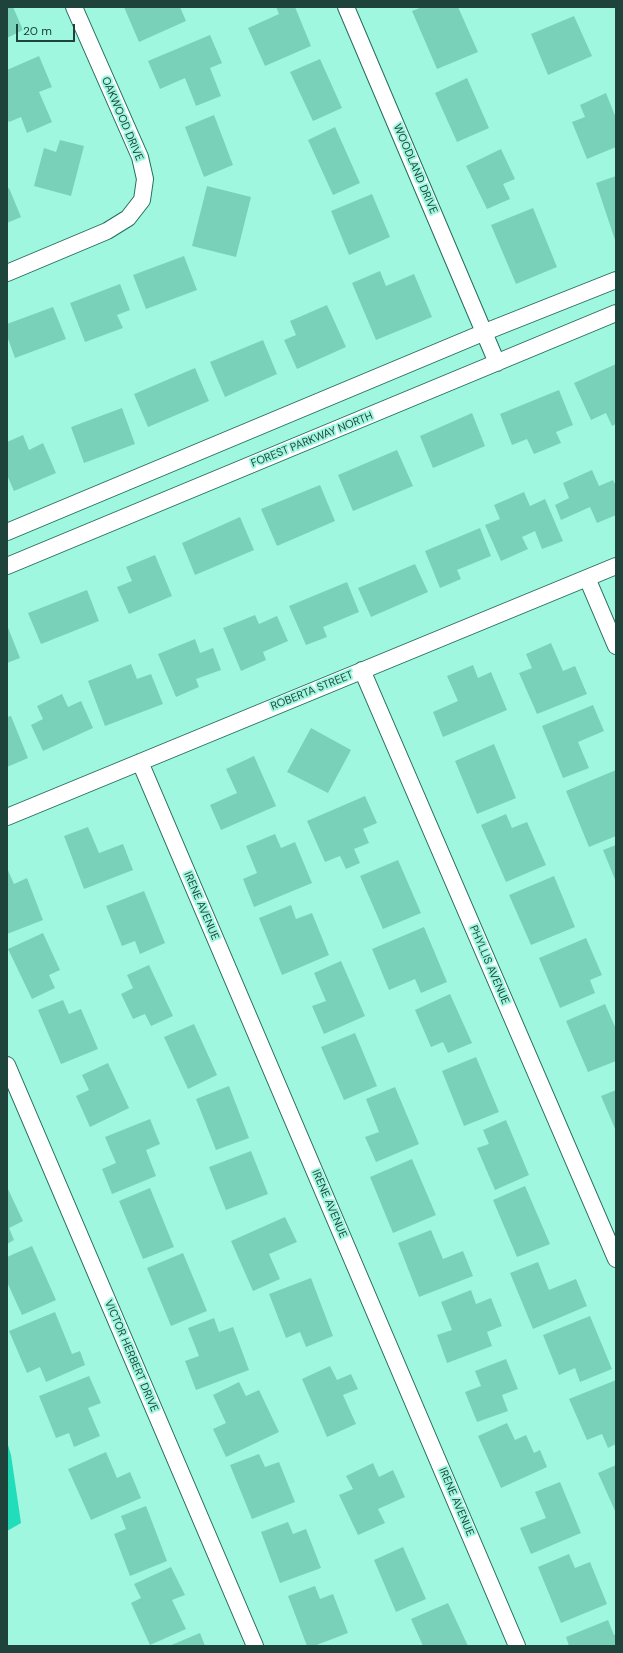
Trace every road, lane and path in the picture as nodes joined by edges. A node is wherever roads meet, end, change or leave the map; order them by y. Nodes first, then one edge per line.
1 (74, 7) edge
2 (346, 7) edge
3 (7, 273) edge
4 (616, 280) edge
5 (616, 314) edge
6 (485, 332) junction
7 (497, 363) junction
8 (7, 532) edge
9 (7, 566) edge
10 (616, 566) edge
11 (587, 578) junction
12 (616, 646) edge
13 (362, 670) junction
14 (140, 762) junction
15 (7, 817) edge
16 (7, 1065) edge
17 (616, 1259) edge
18 (255, 1646) edge
19 (517, 1646) edge

1 - 3 street, OAKWOOD DRIVE
2 - 6 street, WOODLAND DRIVE
4 - 6 street
5 - 7 street, FOREST PARKWAY NORTH
6 - 7 street, WOODLAND DRIVE
6 - 8 street
7 - 9 street, FOREST PARKWAY NORTH
10 - 11 street, ROBERTA STREET
11 - 12 street
11 - 13 street, ROBERTA STREET
13 - 14 street, ROBERTA STREET
13 - 17 street, PHYLLIS AVENUE
14 - 15 street, ROBERTA STREET
14 - 19 street, IRENE AVENUE
16 - 18 street, VICTOR HERBERT DRIVE

